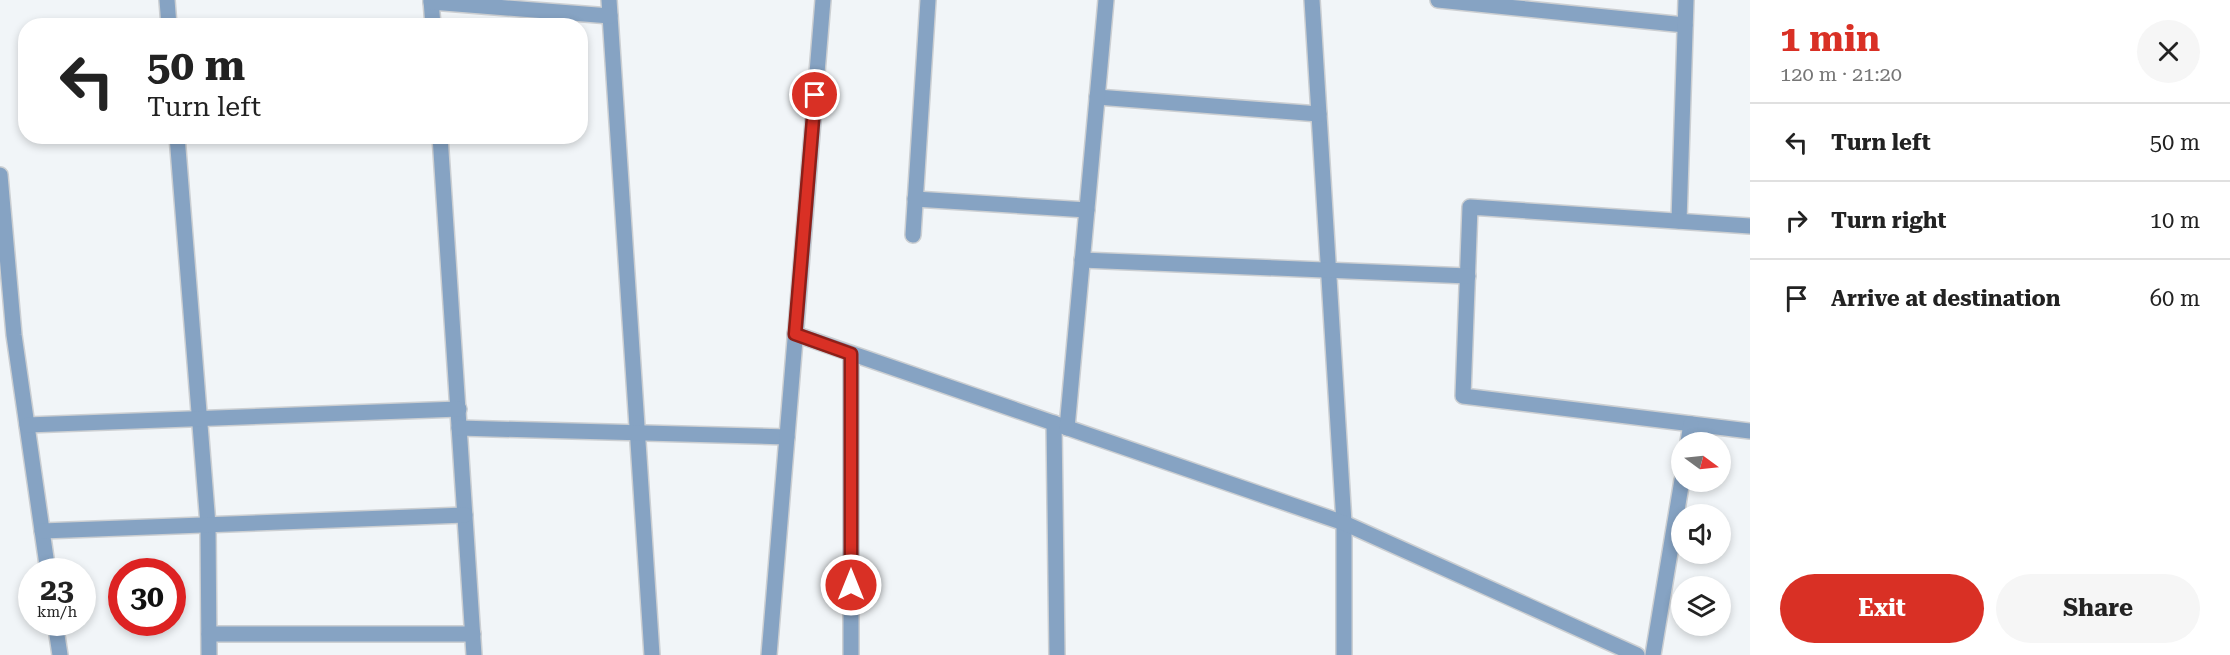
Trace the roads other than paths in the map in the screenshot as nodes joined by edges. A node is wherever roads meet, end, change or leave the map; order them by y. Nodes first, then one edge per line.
1 (167, 0) edge
2 (609, 0) edge
3 (823, 0) edge
4 (928, 0) edge
5 (1106, 0) edge
6 (1312, 0) edge
7 (1438, 0) edge
8 (1686, 0) edge
9 (431, 1) edge
10 (610, 16) junction
11 (168, 18) edge
12 (432, 18) edge
13 (1685, 25) junction
14 (1097, 97) junction
15 (1319, 114) junction
16 (178, 144) edge
17 (441, 144) edge
18 (0, 175) edge
19 (915, 199) junction
20 (1087, 210) junction
21 (1679, 221) junction
22 (1750, 226) edge
23 (913, 235) dead end
24 (1082, 260) junction
25 (1329, 271) junction
26 (1468, 276) junction
27 (5, 288) edge
28 (795, 334) junction
29 (851, 354) junction
30 (459, 409) junction
31 (199, 419) junction
32 (1690, 424) junction
33 (27, 425) junction
34 (1060, 425) junction
35 (459, 428) junction
36 (1750, 431) edge
37 (1689, 432) edge
38 (638, 433) junction
39 (787, 437) junction
40 (1680, 492) edge
41 (465, 515) junction
42 (1344, 523) junction
43 (208, 525) junction
44 (42, 531) junction
45 (46, 558) edge
46 (209, 634) junction
47 (473, 634) junction
48 (57, 636) edge
49 (60, 655) edge
50 (209, 655) edge
51 (474, 655) edge
52 (652, 655) edge
53 (769, 655) edge
54 (851, 655) edge
55 (1057, 655) edge
56 (1344, 655) edge
57 (1637, 655) edge
58 (1653, 655) edge

1 - 11 street
2 - 10 street
3 - 28 street
4 - 19 street
5 - 14 street
6 - 15 street
7 - 13 street
8 - 13 street
9 - 10 street
9 - 12 street
10 - 38 street
13 - 21 street
14 - 15 street
14 - 20 street
15 - 25 street
16 - 31 street
17 - 30 street
18 - 27 street
19 - 20 street
19 - 23 street
20 - 24 street
21 - 22 street
21 - 26 street
24 - 25 street
24 - 34 street
25 - 26 street
25 - 42 street
26 - 32 street
27 - 33 street
28 - 29 street
28 - 39 street
29 - 34 street
29 - 54 street
30 - 31 street
30 - 35 street
31 - 33 street
31 - 43 street
32 - 36 street
32 - 37 street
33 - 44 street
34 - 42 street
34 - 55 street
35 - 38 street
35 - 41 street
38 - 39 street
38 - 52 street
39 - 53 street
40 - 58 street
41 - 43 street
41 - 47 street
42 - 56 street
42 - 57 street
43 - 44 street
43 - 46 street
44 - 45 street
46 - 47 street
46 - 50 street
47 - 51 street
48 - 49 street

